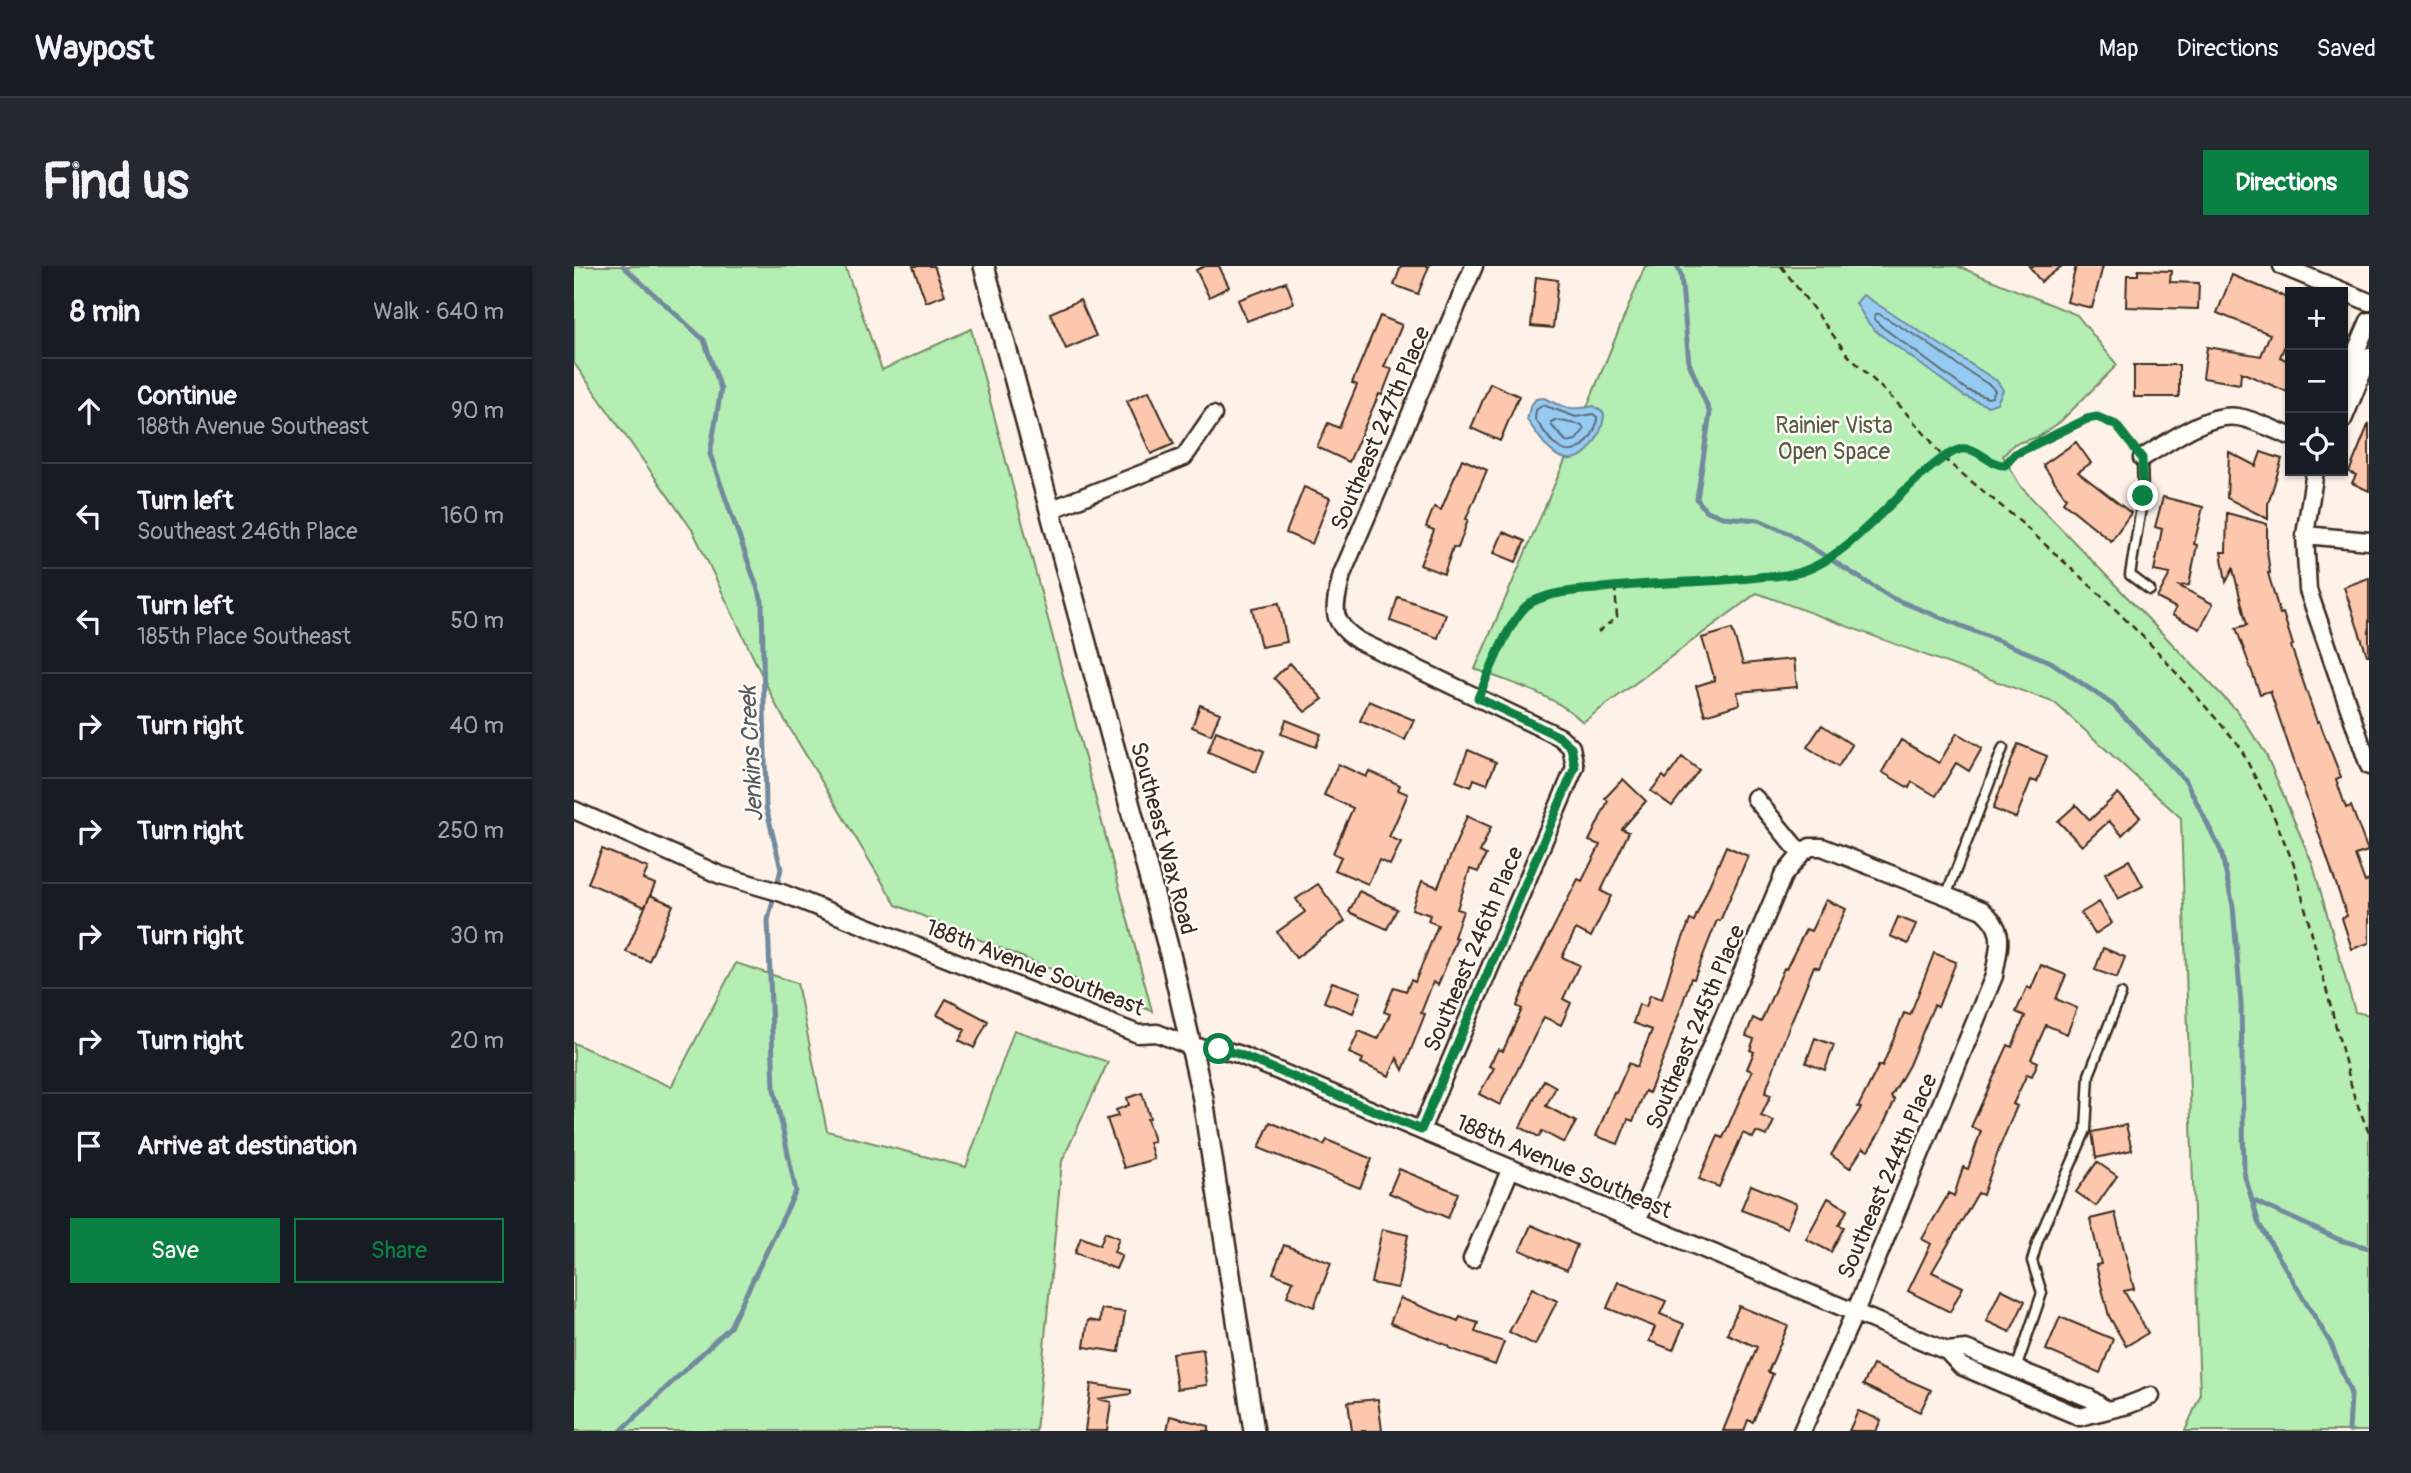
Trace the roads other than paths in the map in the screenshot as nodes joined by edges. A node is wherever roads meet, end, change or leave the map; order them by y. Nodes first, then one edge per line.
1 (984, 266) edge
2 (1474, 266) edge
3 (2282, 266) edge
4 (2369, 302) edge
5 (2369, 321) edge
6 (2369, 357) edge
7 (2348, 369) edge
8 (2346, 413) edge
9 (1213, 415) dead end
10 (2285, 434) edge
11 (2142, 458) joint
12 (2314, 476) edge
13 (1050, 510) junction
14 (2305, 535) junction
15 (2369, 541) edge
16 (2150, 590) dead end
17 (1478, 698) joint
18 (2003, 748) dead end
19 (2369, 766) edge
20 (1755, 798) dead end
21 (574, 810) edge
22 (1801, 854) junction
23 (1946, 896) junction
24 (2121, 994) dead end
25 (1192, 1047) junction
26 (1421, 1130) junction
27 (1511, 1168) junction
28 (1637, 1221) junction
29 (1472, 1259) dead end
30 (1855, 1312) junction
31 (1947, 1350) junction
32 (2016, 1368) junction
33 (2151, 1396) dead end
34 (2105, 1409) junction
35 (1254, 1431) edge
36 (1802, 1431) edge

1 - 13 street, Southeast Wax Road
2 - 17 street, Southeast 247th Place
3 - 4 street
5 - 7 street
6 - 8 street
9 - 13 street
10 - 11 street
11 - 16 lane
12 - 14 street
13 - 25 street, Southeast Wax Road
14 - 15 street
14 - 19 street
17 - 26 street, Southeast 246th Place
18 - 23 lane
20 - 22 street
21 - 25 street, 188th Avenue Southeast
22 - 23 street
22 - 28 street, Southeast 245th Place
23 - 30 street, Southeast 244th Place
24 - 32 lane
25 - 26 street, 188th Avenue Southeast
25 - 35 street, Southeast Wax Road
26 - 27 street, 188th Avenue Southeast
27 - 28 street, 188th Avenue Southeast
27 - 29 street
28 - 30 street, 188th Avenue Southeast
30 - 31 street, 188th Avenue Southeast
30 - 36 street, Southeast 244th Place
31 - 32 street, 188th Avenue Southeast
31 - 34 street, 188th Avenue Southeast
32 - 34 street, 188th Avenue Southeast
33 - 34 street, 188th Avenue Southeast

